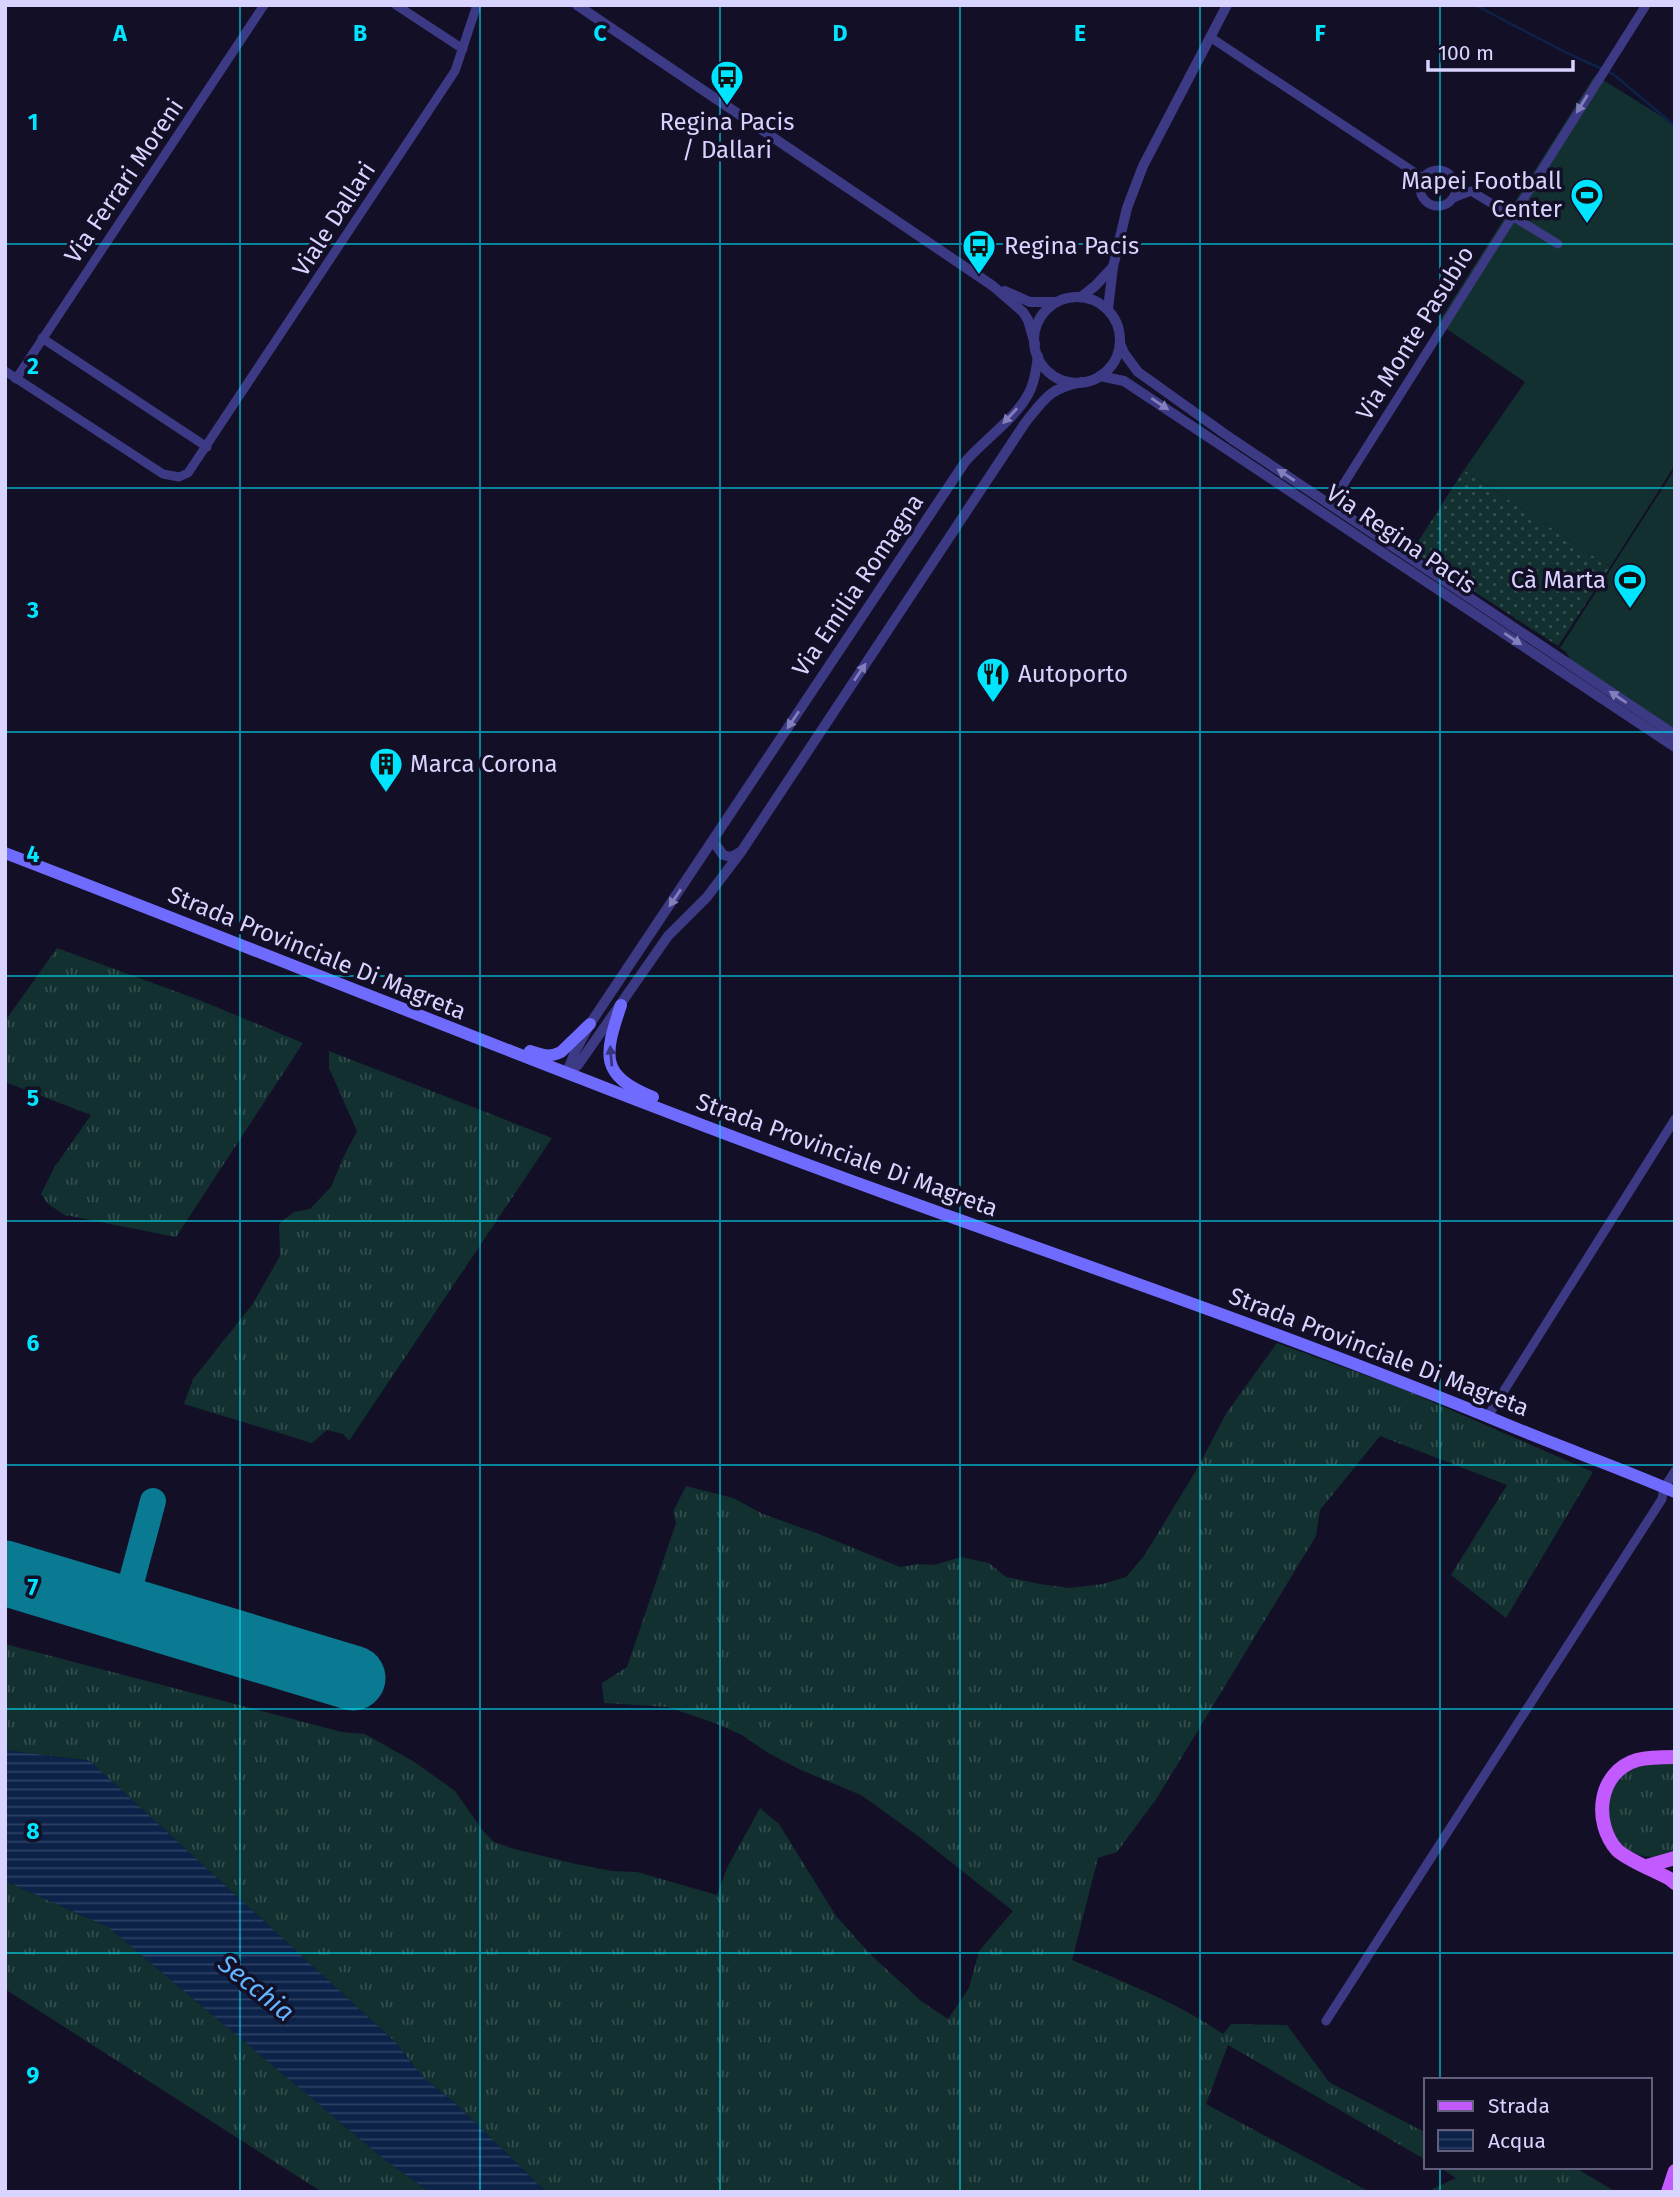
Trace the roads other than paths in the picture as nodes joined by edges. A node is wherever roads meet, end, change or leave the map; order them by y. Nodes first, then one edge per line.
1 (264, 5) edge
2 (396, 5) edge
3 (477, 5) edge
4 (577, 5) edge
5 (1227, 5) edge
6 (1646, 5) edge
7 (1210, 37) junction
8 (463, 49) junction
9 (1423, 178) junction
10 (1452, 198) junction
11 (1512, 216) junction
12 (1558, 244) dead end
13 (1112, 267) junction
14 (993, 285) junction
15 (1082, 297) junction
16 (1057, 302) junction
17 (1108, 309) junction
18 (43, 338) junction
19 (1120, 342) junction
20 (1035, 344) junction
21 (1038, 356) junction
22 (5, 371) edge
23 (1100, 376) junction
24 (16, 379) junction
25 (1082, 382) junction
26 (206, 447) junction
27 (1331, 504) junction
28 (1675, 735) edge
29 (1675, 747) edge
30 (713, 841) junction
31 (741, 852) junction
32 (5, 853) edge
33 (621, 1005) junction
34 (590, 1024) junction
35 (462, 1032) junction
36 (567, 1073) junction
37 (1675, 1119) edge
38 (699, 1123) junction
39 (1488, 1416) junction
40 (1675, 1471) edge
41 (1669, 1490) edge
42 (1675, 1758) edge
43 (1675, 1858) edge
44 (1647, 1866) junction
45 (1675, 1883) edge
46 (1326, 2021) dead end
47 (1675, 2171) edge
48 (1668, 2192) edge

1 - 18 street, Via Ferrari Moreni
2 - 8 street
3 - 8 street, Viale Dallari
4 - 14 street
5 - 7 street
6 -> 11 street, Via Monte Pasubio
7 - 9 street
7 - 13 street
8 - 26 street, Viale Dallari
9 - 10 street
9 - 10 street
10 - 11 street
11 - 12 street
11 - 27 street, Via Monte Pasubio
13 - 15 street
13 - 17 street
14 - 16 street
14 - 20 street
15 - 16 street
15 - 17 street
16 - 20 street
17 - 19 street
18 - 24 street, Via Ferrari Moreni
18 - 26 street
19 - 23 street
27 -> 19 street, Via Regina Pacis
20 - 21 street, Via Emilia Romagna
21 - 25 street
21 -> 30 street, Via Emilia Romagna
22 - 24 street
23 - 25 street, Via Emilia Romagna
23 -> 29 street, Via Regina Pacis
24 - 26 street, Viale Dallari
31 -> 25 street, Via Emilia Romagna
28 -> 27 street, Via Regina Pacis
30 - 31 street
30 -> 34 street, Via Emilia Romagna
31 - 33 street, Via Emilia Romagna
32 - 35 main road, Strada Provinciale Di Magreta
33 - 36 street, Via Emilia Romagna
38 -> 33 main road
34 - 35 main road
34 - 36 street, Via Emilia Romagna
35 - 36 main road, Strada Provinciale Di Magreta
36 - 38 main road, Strada Provinciale Di Magreta
37 - 39 street
38 - 39 main road, Strada Provinciale Di Magreta
39 - 41 main road, Strada Provinciale Di Magreta
40 - 41 street
41 - 46 street
42 - 44 main road
43 - 44 main road
44 - 45 main road
47 - 48 main road

